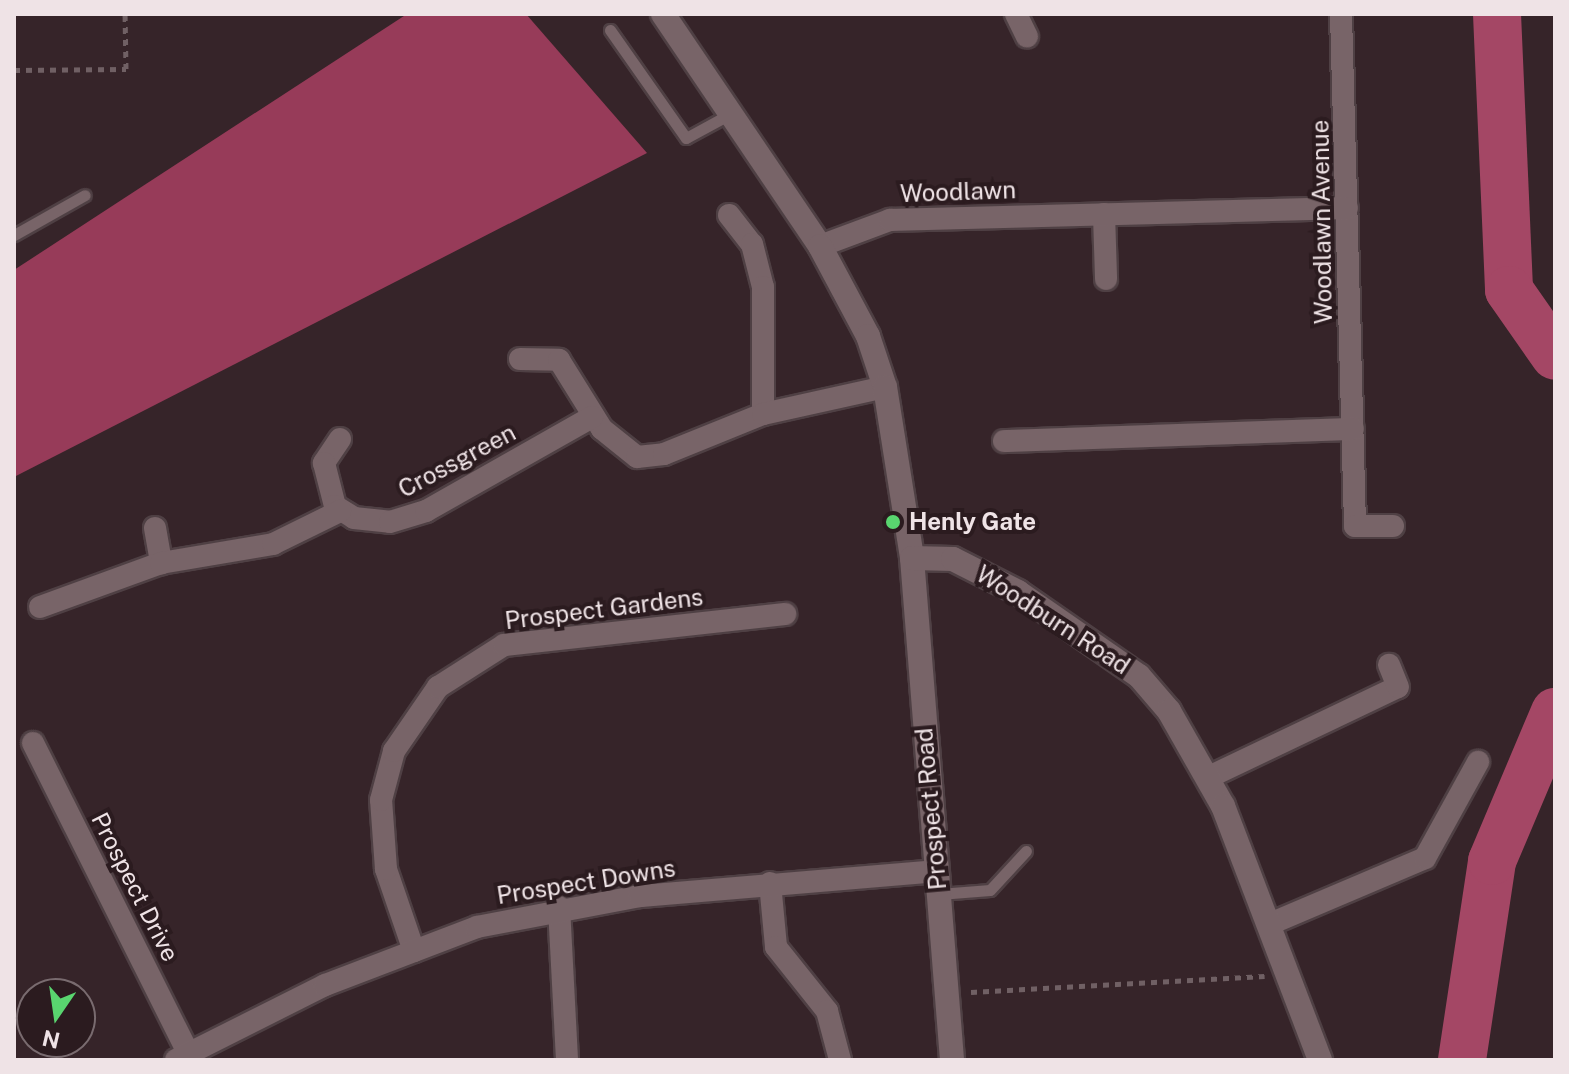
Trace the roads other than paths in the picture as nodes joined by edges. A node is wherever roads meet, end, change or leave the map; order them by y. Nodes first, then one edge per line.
1 (663, 14) edge
2 (1016, 14) edge
3 (1341, 14) edge
4 (610, 30) dead end
5 (1027, 37) dead end
6 (730, 113) junction
7 (85, 195) dead end
8 (1347, 208) junction
9 (1104, 214) junction
10 (729, 215) dead end
11 (14, 235) edge
12 (820, 246) junction
13 (1106, 279) dead end
14 (520, 359) dead end
15 (885, 387) junction
16 (763, 414) junction
17 (592, 417) junction
18 (1353, 429) junction
19 (340, 439) dead end
20 (1004, 441) dead end
21 (340, 511) junction
22 (1393, 526) dead end
23 (155, 528) dead end
24 (912, 558) junction
25 (161, 563) junction
26 (40, 607) dead end
27 (785, 614) dead end
28 (1389, 665) dead end
29 (33, 743) dead end
30 (1478, 762) dead end
31 (1209, 777) junction
32 (1026, 851) dead end
33 (937, 882) junction
34 (770, 883) junction
35 (559, 907) junction
36 (1272, 923) junction
37 (414, 951) junction
38 (183, 1057) edge
39 (567, 1060) edge
40 (840, 1060) edge
41 (952, 1060) edge
42 (1320, 1060) edge

1 - 6 street
2 - 5 street
3 - 8 street, Woodlawn Avenue
4 - 6 lane
6 - 12 street
7 - 11 lane
8 - 9 street, Woodlawn
8 - 18 street, Woodlawn Avenue
9 - 12 street, Woodlawn
9 - 13 street
10 - 16 street
12 - 15 street
14 - 17 street
15 - 16 street
15 - 24 street
16 - 17 street
17 - 21 street, Crossgreen
18 - 20 street
18 - 22 street, Woodlawn Avenue
19 - 21 street
21 - 25 street
23 - 25 street
24 - 31 street, Woodburn Road
24 - 33 street, Prospect Road
25 - 26 street
27 - 37 street, Prospect Gardens
28 - 31 street
29 - 38 street, Prospect Drive
30 - 36 street
31 - 36 street, Woodburn Road
32 - 33 lane
33 - 34 street, Prospect Downs
33 - 41 street, Prospect Road
34 - 35 street, Prospect Downs
34 - 40 street
35 - 37 street, Prospect Downs
35 - 39 street
36 - 42 street, Woodburn Road
37 - 38 street, Prospect Downs

